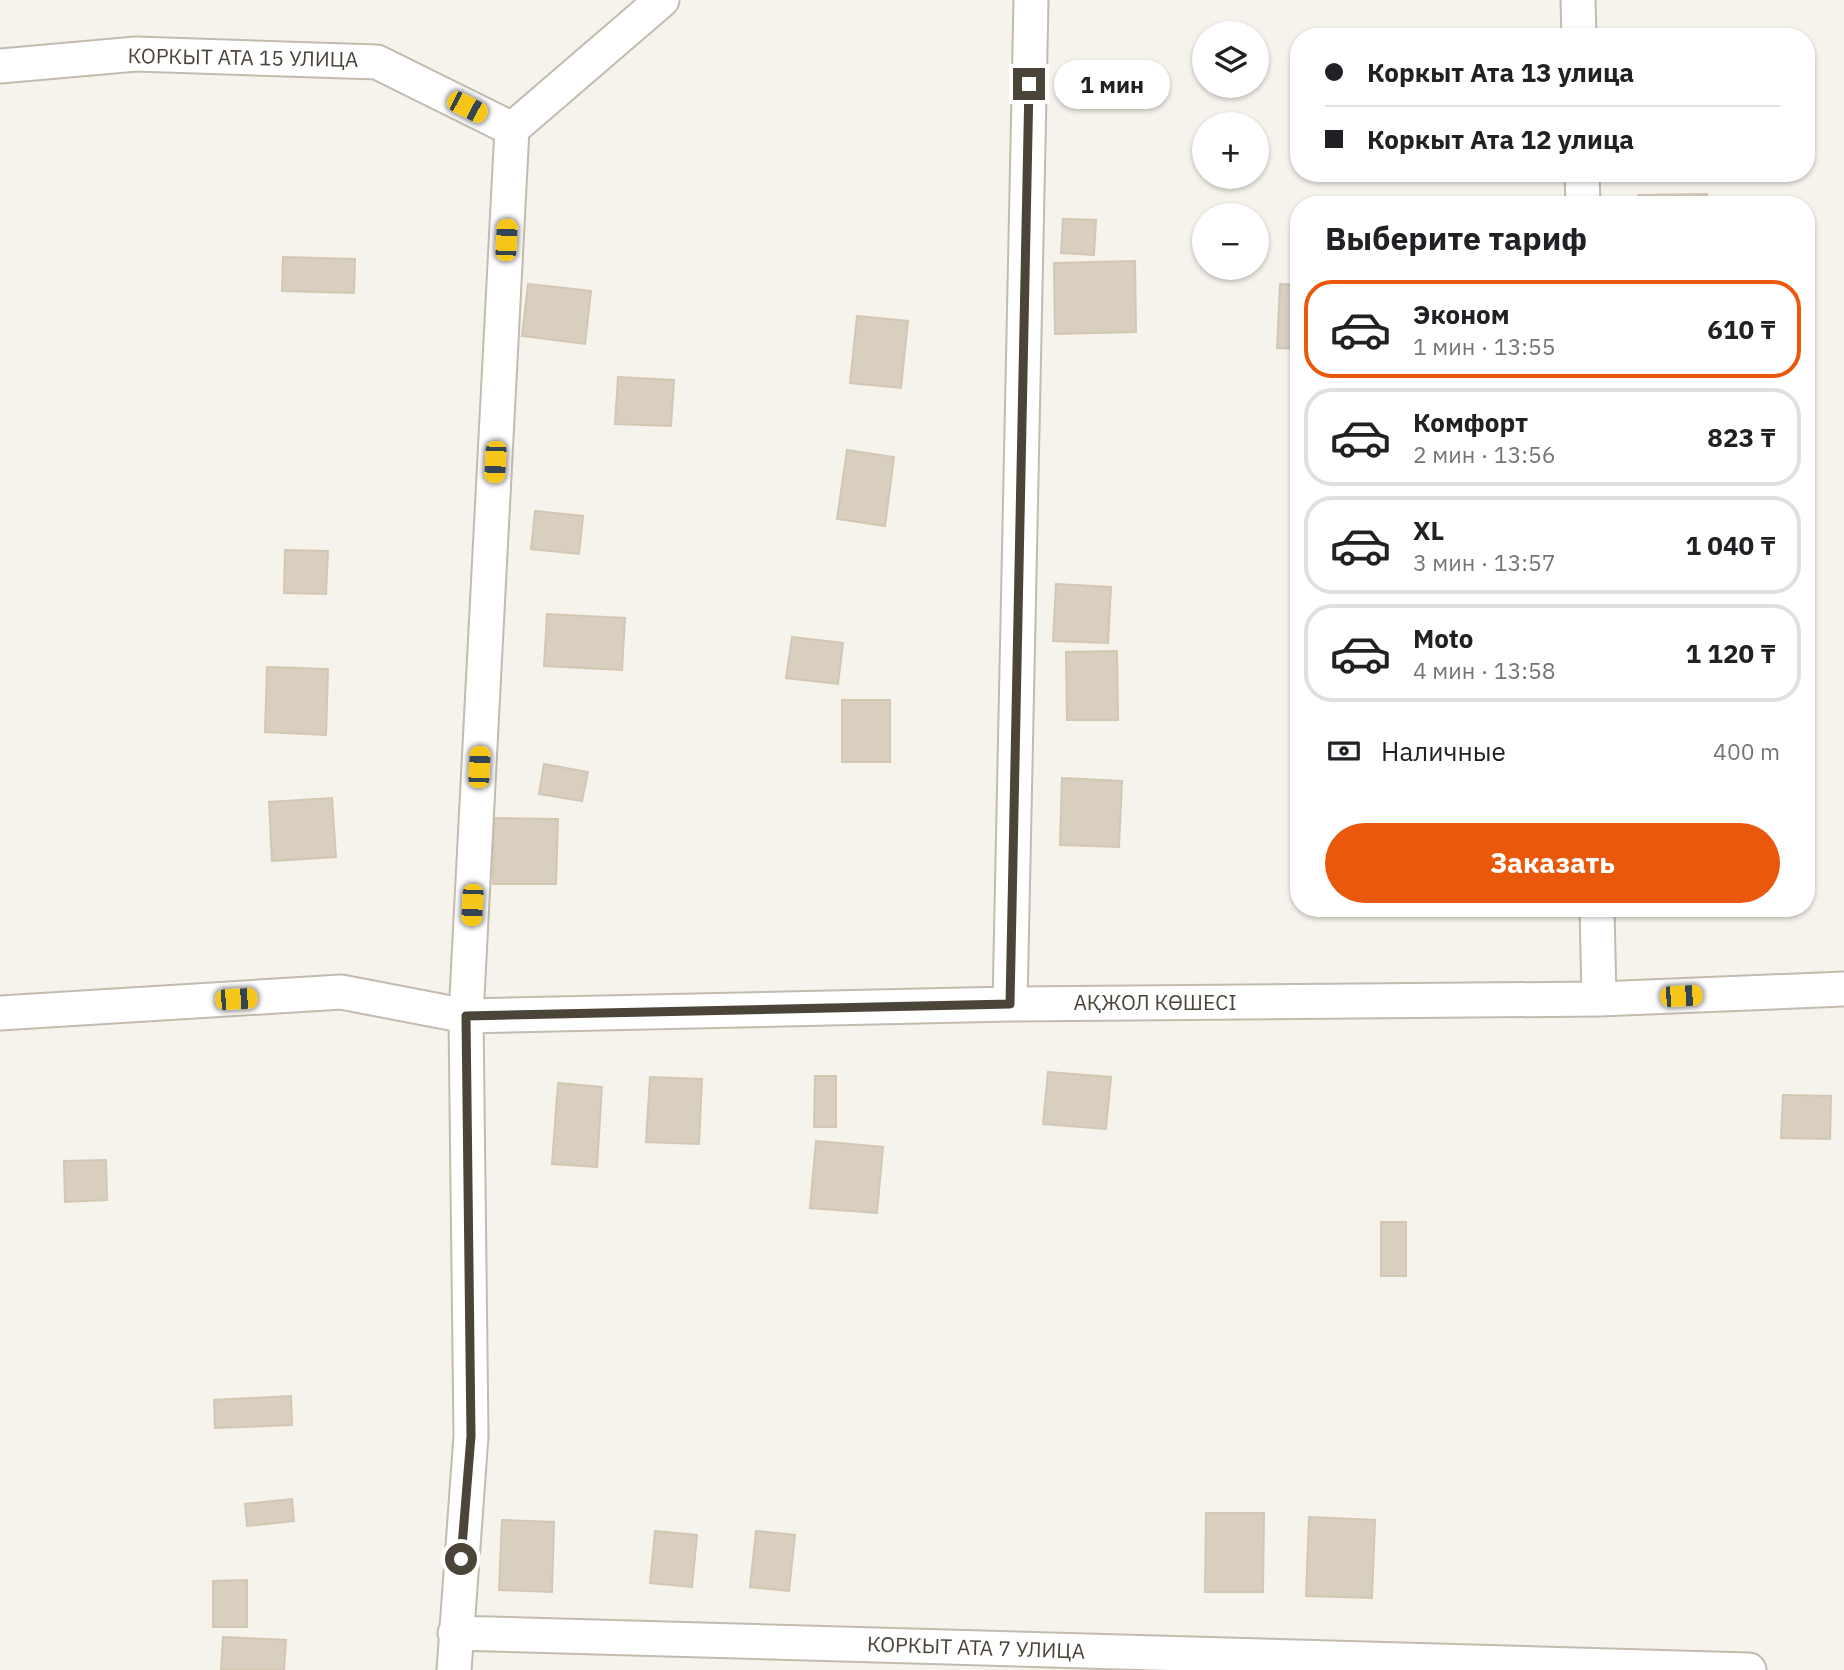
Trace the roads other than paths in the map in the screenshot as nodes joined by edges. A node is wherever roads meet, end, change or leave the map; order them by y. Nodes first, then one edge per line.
1 (662, 0) edge
2 (1031, 0) edge
3 (1578, 0) edge
4 (1579, 28) edge
5 (0, 66) edge
6 (512, 129) junction
7 (1597, 917) edge
8 (1844, 989) edge
9 (1599, 999) junction
10 (1010, 1004) junction
11 (0, 1013) edge
12 (466, 1016) junction
13 (456, 1633) junction
14 (454, 1670) edge
15 (1749, 1670) edge

1 - 6 street
2 - 10 street
3 - 4 street
5 - 6 street, КОРКЫТ АТА 15 УЛИЦА
6 - 12 street
7 - 9 street
8 - 9 street, АҚЖОЛ КӨШЕСІ
9 - 10 street, АҚЖОЛ КӨШЕСІ
10 - 12 street, АҚЖОЛ КӨШЕСІ
11 - 12 street, АҚЖОЛ КӨШЕСІ
12 - 13 street
13 - 14 street
13 - 15 street, КОРКЫТ АТА 7 УЛИЦА

